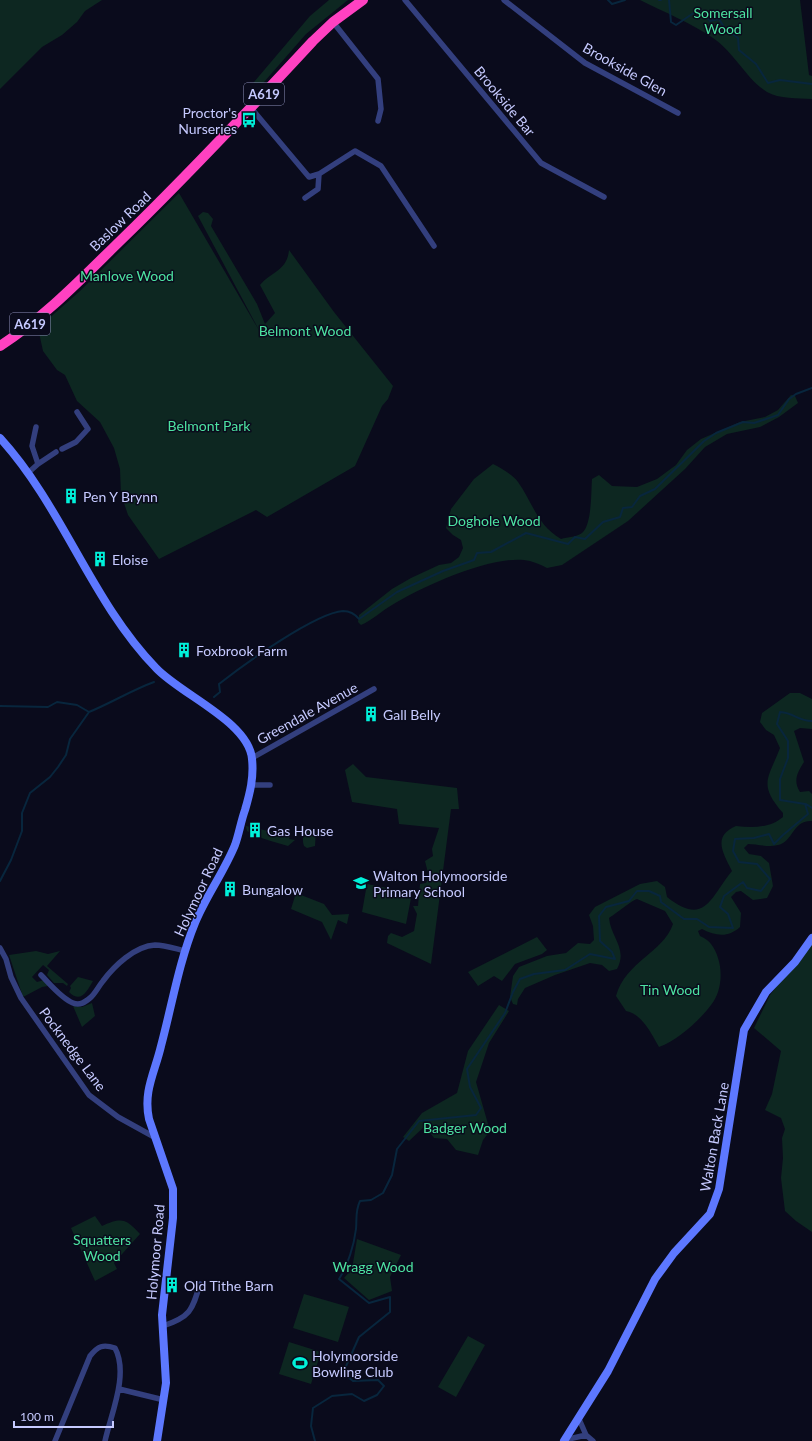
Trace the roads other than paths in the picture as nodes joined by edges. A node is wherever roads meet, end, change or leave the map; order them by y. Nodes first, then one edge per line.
1 (363, 0) edge
2 (405, 0) edge
3 (504, 0) edge
4 (333, 22) junction
5 (251, 108) junction
6 (678, 113) dead end
7 (378, 121) dead end
8 (319, 174) junction
9 (305, 198) dead end
10 (604, 198) dead end
11 (434, 246) dead end
12 (0, 346) edge
13 (77, 412) dead end
14 (36, 427) dead end
15 (0, 438) edge
16 (38, 464) junction
17 (29, 472) junction
18 (374, 689) dead end
19 (252, 758) junction
20 (252, 785) junction
21 (270, 785) dead end
22 (812, 938) edge
23 (0, 948) edge
24 (185, 951) junction
25 (41, 975) dead end
26 (156, 1138) junction
27 (200, 1284) dead end
28 (162, 1326) junction
29 (119, 1389) junction
30 (164, 1400) junction
31 (579, 1419) junction
32 (586, 1435) junction
33 (565, 1440) edge
34 (55, 1441) edge
35 (105, 1441) edge
36 (157, 1441) edge
37 (593, 1441) edge

1 - 4 highway, A619
2 - 10 street, Brookside Bar
3 - 6 street, Brookside Glen
4 - 5 highway, A619
4 - 7 street
5 - 8 street
5 - 12 highway, Baslow Road / A619
8 - 9 street
8 - 11 street
13 - 16 street
14 - 16 street
15 - 17 street, Holymoor Road
16 - 17 street
17 - 19 street, Holymoor Road
18 - 19 street, Greendale Avenue
19 - 20 street, Holymoor Road
20 - 21 street
20 - 24 street, Holymoor Road
22 - 31 street, Walton Back Lane
23 - 26 street, Pocknedge Lane
24 - 25 street
24 - 26 street, Holymoor Road
26 - 28 street, Holymoor Road
27 - 28 street
28 - 30 street, Holymoor Road
29 - 30 street
29 - 34 street
29 - 35 street
30 - 36 street, Holymoor Road
31 - 32 street
31 - 33 street, Walton Back Lane
32 - 33 street
32 - 37 street

